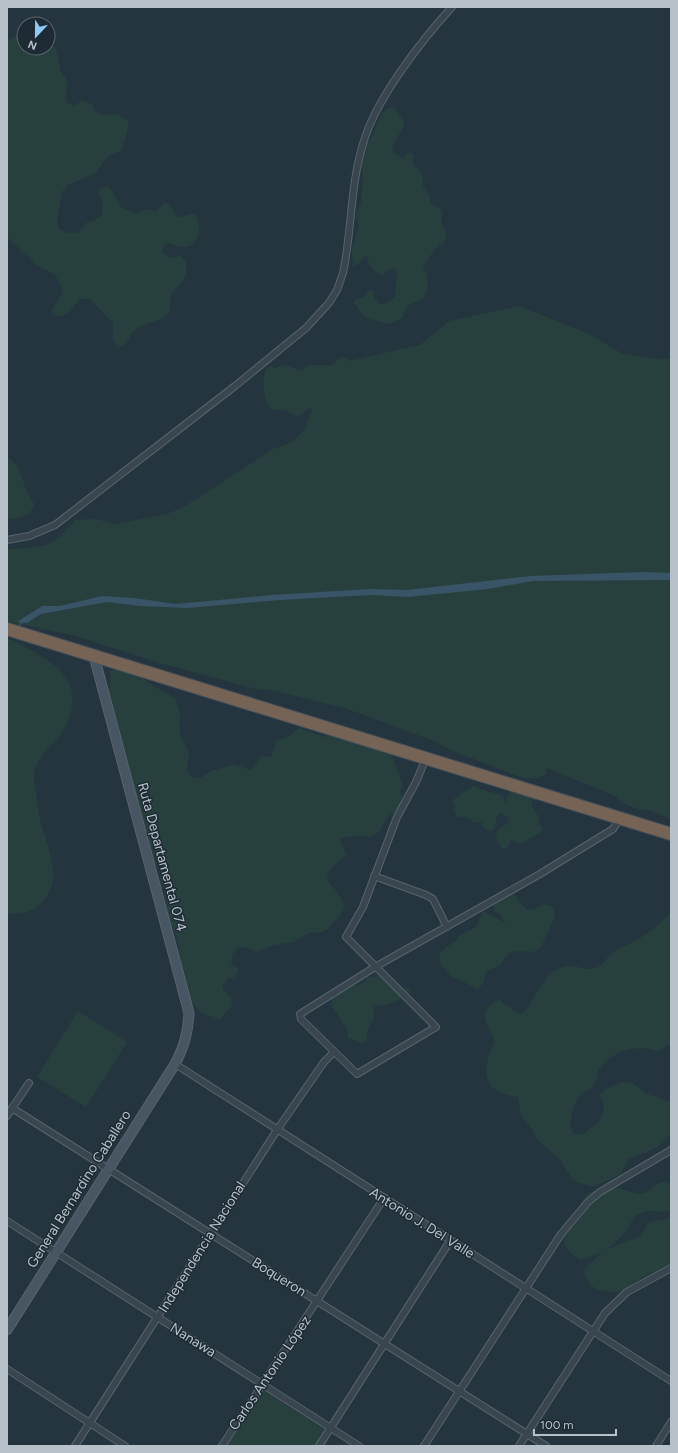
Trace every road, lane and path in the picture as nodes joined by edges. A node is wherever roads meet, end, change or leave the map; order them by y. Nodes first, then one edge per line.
1 (452, 7) edge
2 (7, 540) edge
3 (7, 629) edge
4 (94, 656) junction
5 (426, 758) junction
6 (620, 818) junction
7 (671, 834) edge
8 (374, 876) junction
9 (447, 927) junction
10 (375, 967) junction
11 (334, 1052) junction
12 (175, 1064) junction
13 (29, 1083) dead end
14 (12, 1108) junction
15 (7, 1116) edge
16 (277, 1130) junction
17 (671, 1150) edge
18 (108, 1169) junction
19 (384, 1198) junction
20 (7, 1221) edge
21 (210, 1234) junction
22 (450, 1241) junction
23 (56, 1253) junction
24 (671, 1268) edge
25 (525, 1288) junction
26 (318, 1302) junction
27 (157, 1317) junction
28 (7, 1330) edge
29 (592, 1331) junction
30 (384, 1344) junction
31 (7, 1368) edge
32 (671, 1381) edge
33 (262, 1384) junction
34 (459, 1391) junction
35 (671, 1422) edge
36 (90, 1423) junction
37 (330, 1428) junction
38 (527, 1434) junction
39 (75, 1446) edge
40 (125, 1446) edge
41 (222, 1446) edge
42 (319, 1446) edge
43 (359, 1446) edge
44 (424, 1446) edge
45 (519, 1446) edge
46 (546, 1446) edge
47 (656, 1446) edge

1 - 2 street
3 - 4 highway
4 - 5 highway
4 - 12 street, Ruta Departamental 074
5 - 6 highway
5 - 8 street
6 - 7 highway
6 - 9 street
8 - 9 street
8 - 10 street
9 - 10 street
10 - 11 street
10 - 11 street
11 - 16 street, Independencia Nacional
12 - 16 street, Antonio J. Del Valle
12 - 18 street, General Bernardino Caballero
13 - 14 street
14 - 15 street
14 - 18 street, Boqueron
16 - 19 street, Antonio J. Del Valle
16 - 21 street, Independencia Nacional
17 - 25 street
18 - 21 street, Boqueron
18 - 23 street, General Bernardino Caballero
19 - 22 street, Antonio J. Del Valle
19 - 26 street, Carlos Antonio López
20 - 23 street, Nanawa
21 - 26 street, Boqueron
21 - 27 street, Independencia Nacional
22 - 25 street, Antonio J. Del Valle
22 - 30 street
23 - 27 street, Nanawa
23 - 28 street, General Bernardino Caballero
24 - 29 street
25 - 29 street, Antonio J. Del Valle
25 - 34 street
26 - 30 street, Boqueron
26 - 33 street, Carlos Antonio López
27 - 33 street, Nanawa
27 - 36 street, Independencia Nacional
29 - 32 street, Antonio J. Del Valle
29 - 38 street
30 - 34 street, Boqueron
30 - 37 street
31 - 36 street
33 - 37 street, Nanawa
33 - 41 street, Carlos Antonio López
34 - 38 street, Boqueron
34 - 44 street
35 - 47 street
36 - 39 street, Independencia Nacional
36 - 40 street
37 - 42 street
37 - 43 street, Nanawa
38 - 45 street
38 - 46 street, Boqueron

